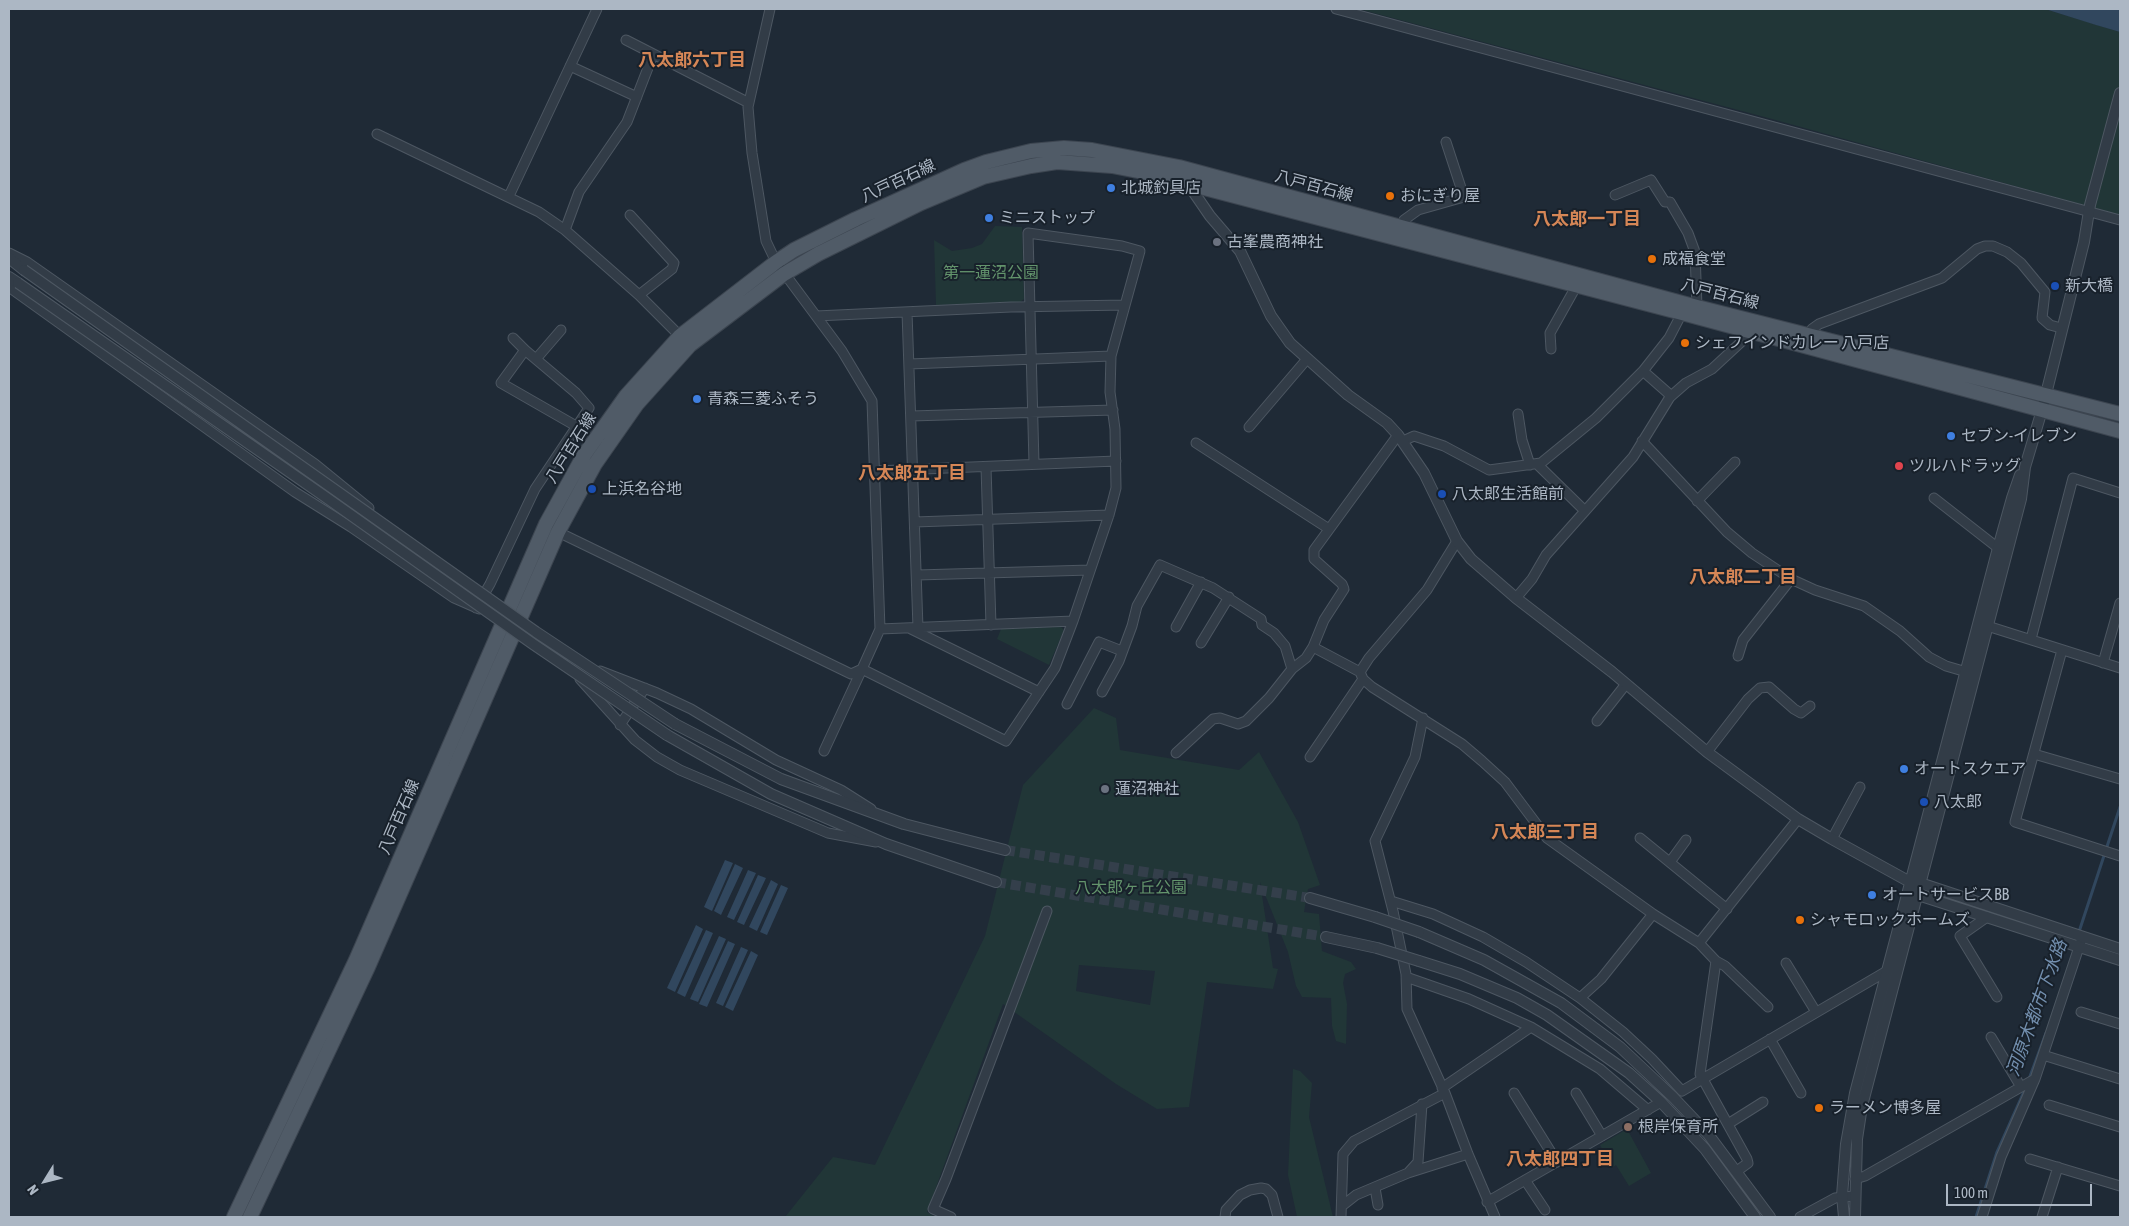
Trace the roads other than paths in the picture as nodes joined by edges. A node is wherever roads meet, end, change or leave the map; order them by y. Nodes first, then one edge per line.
1 (597, 9) edge
2 (770, 9) edge
3 (1336, 9) edge
4 (626, 40) dead end
5 (653, 55) junction
6 (570, 66) junction
7 (2120, 93) edge
8 (637, 97) junction
9 (749, 103) junction
10 (377, 134) dead end
11 (1446, 142) dead end
12 (1179, 167) junction
13 (1187, 182) junction
14 (1615, 195) dead end
15 (509, 196) junction
16 (2090, 208) junction
17 (630, 215) dead end
18 (2120, 220) edge
19 (1402, 228) junction
20 (565, 230) junction
21 (9, 253) edge
22 (9, 258) edge
23 (776, 262) junction
24 (784, 274) junction
25 (9, 277) edge
26 (13, 285) edge
27 (1574, 285) junction
28 (639, 295) junction
29 (1125, 304) junction
30 (1697, 306) junction
31 (1028, 307) junction
32 (907, 312) junction
33 (1682, 313) junction
34 (816, 316) junction
35 (2062, 328) junction
36 (561, 330) dead end
37 (1752, 332) junction
38 (1809, 335) junction
39 (513, 338) dead end
40 (685, 340) junction
41 (1551, 349) dead end
42 (525, 350) junction
43 (1111, 356) junction
44 (536, 359) junction
45 (1307, 359) junction
46 (1030, 360) junction
47 (909, 364) junction
48 (1643, 371) junction
49 (2046, 395) junction
50 (1670, 397) junction
51 (1113, 410) junction
52 (2042, 410) junction
53 (1032, 412) junction
54 (1518, 414) dead end
55 (2120, 414) edge
56 (911, 416) junction
57 (576, 426) junction
58 (1249, 427) dead end
59 (2120, 431) edge
60 (2036, 432) junction
61 (1400, 438) junction
62 (1642, 441) junction
63 (1196, 443) dead end
64 (1116, 462) junction
65 (1735, 462) dead end
66 (1034, 464) junction
67 (1533, 464) junction
68 (986, 467) junction
69 (913, 470) junction
70 (875, 471) junction
71 (2120, 492) edge
72 (1934, 498) dead end
73 (1697, 501) junction
74 (1585, 511) junction
75 (1109, 516) junction
76 (988, 519) junction
77 (915, 522) junction
78 (1329, 529) junction
79 (558, 532) junction
80 (1457, 541) junction
81 (1998, 548) junction
82 (1090, 570) junction
83 (990, 573) junction
84 (917, 575) junction
85 (1791, 579) junction
86 (1201, 582) junction
87 (485, 593) junction
88 (1229, 597) junction
89 (1516, 598) junction
90 (2120, 603) edge
91 (476, 608) junction
92 (505, 616) junction
93 (1073, 621) junction
94 (991, 625) junction
95 (1983, 625) junction
96 (518, 626) junction
97 (1176, 627) dead end
98 (908, 628) junction
99 (918, 628) junction
100 (880, 629) junction
101 (2031, 638) junction
102 (1201, 643) dead end
103 (1313, 647) junction
104 (2062, 650) junction
105 (554, 651) junction
106 (1122, 651) junction
107 (1738, 656) dead end
108 (2103, 663) junction
109 (2120, 668) edge
110 (862, 669) junction
111 (1292, 669) junction
112 (1970, 673) junction
113 (1362, 675) junction
114 (1626, 684) junction
115 (645, 688) junction
116 (1038, 692) junction
117 (1102, 692) dead end
118 (1068, 704) dead end
119 (1810, 706) dead end
120 (1423, 718) junction
121 (1597, 721) dead end
122 (620, 725) junction
123 (824, 751) dead end
124 (1707, 752) junction
125 (1176, 753) dead end
126 (2034, 754) junction
127 (1310, 757) dead end
128 (2120, 780) edge
129 (1860, 787) dead end
130 (883, 817) junction
131 (1798, 819) junction
132 (1640, 838) dead end
133 (1832, 839) junction
134 (1686, 840) dead end
135 (886, 844) junction
136 (1005, 850) tunnel mouth
137 (2120, 856) edge
138 (1670, 862) junction
139 (996, 882) tunnel mouth
140 (1915, 883) junction
141 (1918, 895) junction
142 (1310, 898) tunnel mouth
143 (1391, 901) junction
144 (1727, 910) junction
145 (1047, 912) dead end
146 (1653, 914) junction
147 (1987, 917) junction
148 (2082, 936) junction
149 (1326, 937) tunnel mouth
150 (1699, 943) junction
151 (2079, 946) junction
152 (2120, 949) edge
153 (2120, 960) edge
154 (1716, 961) junction
155 (1786, 963) dead end
156 (1887, 971) junction
157 (1406, 978) junction
158 (1580, 998) junction
159 (1997, 998) dead end
160 (1768, 1007) dead end
161 (1816, 1012) junction
162 (2081, 1012) dead end
163 (2120, 1024) edge
164 (1530, 1027) junction
165 (1990, 1037) dead end
166 (1770, 1039) junction
167 (2043, 1055) junction
168 (1702, 1078) junction
169 (2120, 1078) edge
170 (2035, 1079) junction
171 (2021, 1087) junction
172 (1444, 1090) junction
173 (1514, 1092) dead end
174 (1576, 1092) dead end
175 (1802, 1092) dead end
176 (1661, 1102) junction
177 (1763, 1102) dead end
178 (1422, 1104) junction
179 (2050, 1105) dead end
180 (1648, 1110) junction
181 (1728, 1124) junction
182 (2120, 1127) edge
183 (1602, 1136) junction
184 (1468, 1154) junction
185 (2030, 1159) dead end
186 (1556, 1162) junction
187 (2058, 1167) junction
188 (1737, 1172) junction
189 (1408, 1173) junction
190 (1855, 1178) junction
191 (1525, 1180) junction
192 (2120, 1186) edge
193 (1374, 1188) junction
194 (1842, 1196) junction
195 (1854, 1196) junction
196 (1487, 1202) junction
197 (1378, 1205) dead end
198 (1342, 1206) junction
199 (1545, 1210) dead end
200 (234, 1217) edge
201 (250, 1217) edge
202 (951, 1217) edge
203 (1225, 1217) edge
204 (1278, 1217) edge
205 (1341, 1217) edge
206 (1495, 1217) edge
207 (1755, 1217) edge
208 (1770, 1217) edge
209 (1800, 1217) edge
210 (1844, 1217) edge
211 (1854, 1217) edge
212 (1982, 1217) edge
213 (2042, 1217) edge

1 - 6 street
2 - 9 street
3 - 16 street
4 - 5 street
5 - 8 street
5 - 9 street
6 - 8 street
6 - 15 street
7 - 16 street
8 - 20 street
9 - 23 street
10 - 15 street
11 - 19 street
12 - 13 street
12 - 19 main road, 八戸百石線
12 - 23 main road, 八戸百石線
13 - 24 main road, 八戸百石線
13 - 27 main road, 八戸百石線
13 - 45 street
14 - 30 street
15 - 20 street
16 - 18 street
16 - 35 street
17 - 28 street
19 - 30 main road, 八戸百石線
20 - 28 street
21 - 87 street
22 - 130 street, bridge
23 - 24 street
23 - 40 main road, 八戸百石線
24 - 34 street
24 - 40 main road, 八戸百石線
25 - 26 street
26 - 91 street
26 - 135 street, bridge
27 - 33 main road, 八戸百石線
27 - 41 street
28 - 40 street
29 - 31 street
29 - 31 street
29 - 43 street
30 - 38 main road, 八戸百石線
31 - 32 street
31 - 46 street
32 - 34 street
32 - 47 street
33 - 37 main road, 八戸百石線
33 - 48 street
34 - 70 street
35 - 38 street
35 - 49 street
36 - 44 street
37 - 50 street
37 - 52 main road, 八戸百石線
38 - 49 main road, 八戸百石線
39 - 42 street
40 - 79 main road, 八戸百石線
40 - 92 main road, 八戸百石線
42 - 44 street
42 - 57 street
43 - 46 street
43 - 51 street
44 - 57 street
45 - 58 street
45 - 61 street
46 - 47 street
46 - 53 street
47 - 56 street
48 - 50 street
48 - 67 street
49 - 52 street
49 - 55 main road, 八戸百石線
50 - 62 street
51 - 53 street
51 - 64 street
52 - 59 main road, 八戸百石線
52 - 60 street
53 - 56 street
53 - 66 street
54 - 67 street
56 - 69 street
57 - 87 street
60 - 81 street
60 - 95 street
61 - 67 street
61 - 78 street
61 - 80 street
62 - 73 street
62 - 74 street
63 - 78 street
64 - 66 street
64 - 75 street
65 - 73 street
66 - 68 street
67 - 74 street
68 - 69 street
68 - 76 street
69 - 70 street
69 - 77 street
70 - 100 street
71 - 101 street
72 - 81 street
73 - 85 street
74 - 89 street
75 - 76 street
75 - 82 street
76 - 77 street
76 - 83 street
77 - 84 street
78 - 103 street
79 - 96 main road, 八戸百石線
79 - 110 street
80 - 89 street
80 - 113 street
81 - 95 street
82 - 83 street
82 - 93 street
83 - 84 street
83 - 94 street
84 - 99 street
85 - 107 street
85 - 112 street
86 - 88 street
86 - 97 street
86 - 106 street
87 - 91 street
87 - 92 street
88 - 102 street
88 - 111 street
89 - 114 street
90 - 108 street
91 - 92 street
92 - 96 street
92 - 200 main road, 八戸百石線
93 - 94 street
93 - 116 street
94 - 99 street
95 - 101 street
95 - 112 street
96 - 105 street
96 - 201 main road, 八戸百石線
98 - 99 street
98 - 100 street
98 - 116 street
100 - 110 street
101 - 104 street
103 - 111 street
103 - 113 street
104 - 108 street
104 - 126 street
105 - 115 street
105 - 122 street
106 - 117 street
106 - 118 street
108 - 109 street
110 - 116 street
110 - 123 street
111 - 125 street
112 - 140 street
113 - 120 street
113 - 127 street
114 - 121 street
114 - 124 street
115 - 122 street
115 - 130 street
119 - 124 street
120 - 143 street
120 - 146 street
122 - 135 street
124 - 131 street
126 - 128 street
126 - 137 street
129 - 133 street
130 - 136 street
131 - 133 street
131 - 144 street
132 - 138 street
133 - 140 street
134 - 138 street
135 - 139 street
138 - 144 street
140 - 141 street
140 - 148 street
140 - 156 street
141 - 147 street
141 - 190 street
142 - 188 street, bridge
143 - 157 street
143 - 158 street
144 - 150 street
145 - 202 street
146 - 150 street
146 - 158 street
147 - 151 street
147 - 159 street
148 - 151 street
148 - 152 street
149 - 176 street, bridge
150 - 154 street
151 - 153 street
151 - 167 street
154 - 160 street
154 - 168 street
155 - 161 street
156 - 161 street
156 - 194 street
157 - 164 street
157 - 172 street
158 - 168 street
161 - 166 street
162 - 163 street
164 - 172 street
164 - 180 street
165 - 171 street
166 - 168 street
166 - 175 street
167 - 169 street
167 - 170 street
168 - 181 street
170 - 171 street
170 - 212 street
171 - 190 street
172 - 178 street
172 - 184 street
173 - 186 street
174 - 183 street
176 - 180 street
176 - 207 street
177 - 181 street
178 - 189 street
178 - 198 street
179 - 182 street
180 - 183 street
181 - 188 street
183 - 186 street
184 - 189 street
184 - 196 street
185 - 187 street
186 - 191 street
187 - 192 street
187 - 213 street
188 - 208 street
189 - 193 street
190 - 195 street
191 - 196 street
191 - 199 street
193 - 197 street
193 - 198 street
194 - 195 street
194 - 209 street
194 - 210 street
195 - 211 street
196 - 206 street
198 - 205 street
203 - 204 street

